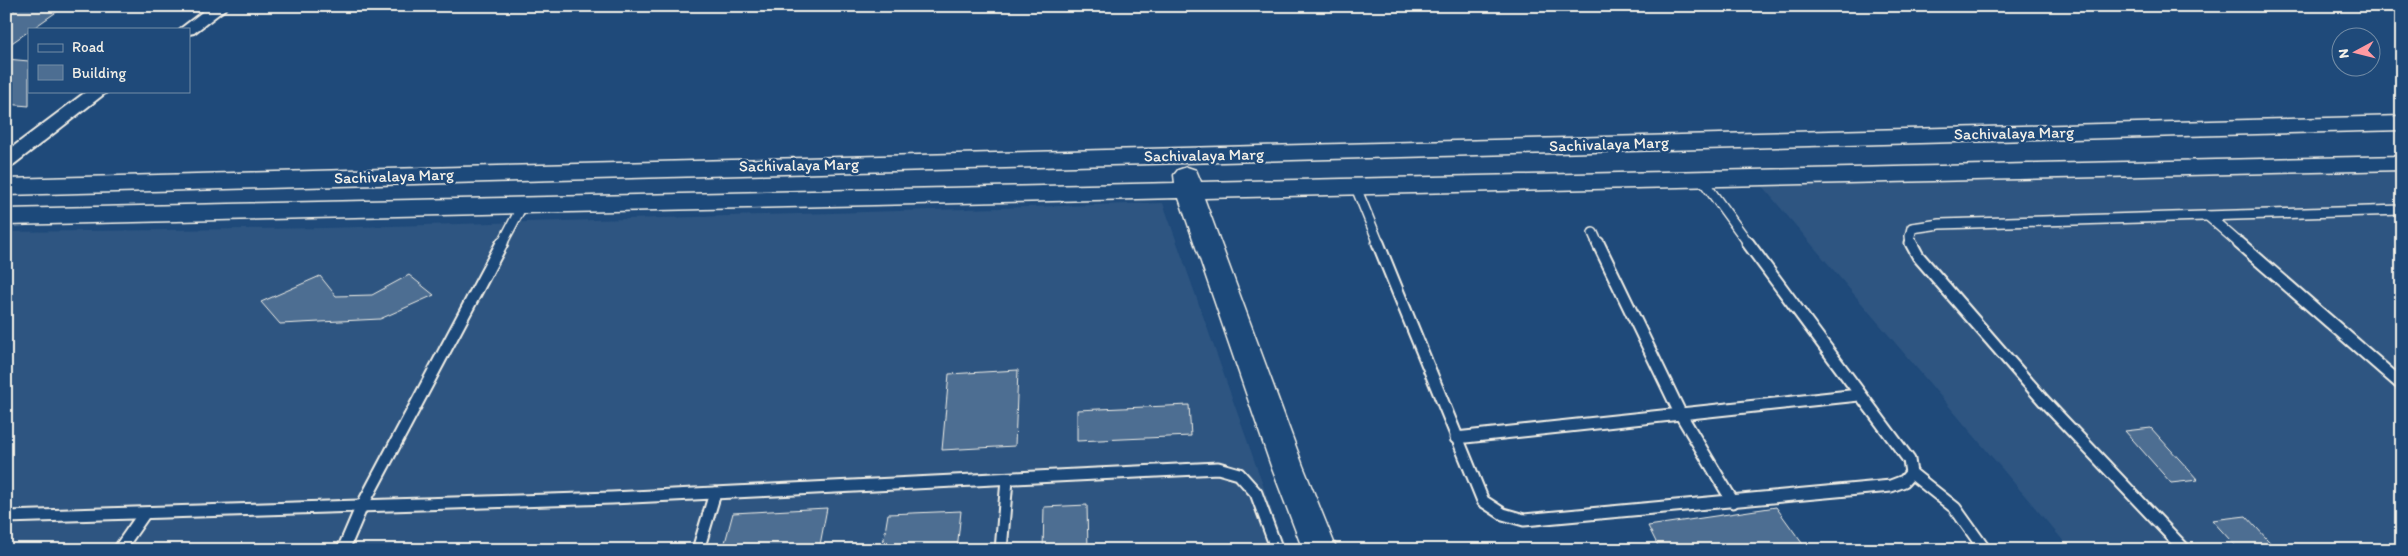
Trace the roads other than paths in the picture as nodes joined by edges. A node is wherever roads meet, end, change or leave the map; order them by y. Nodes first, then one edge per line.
1 (221, 6) edge
2 (189, 28) edge
3 (98, 92) edge
4 (2402, 123) edge
5 (1185, 155) junction
6 (6, 161) edge
7 (2402, 163) edge
8 (1701, 178) junction
9 (1355, 185) junction
10 (6, 187) edge
11 (1189, 191) junction
12 (522, 206) junction
13 (2397, 210) edge
14 (2208, 216) junction
15 (6, 217) edge
16 (2402, 218) edge
17 (1593, 233) dead end
18 (2402, 385) edge
19 (1859, 395) junction
20 (1681, 415) junction
21 (1456, 438) junction
22 (1911, 473) junction
23 (1007, 480) junction
24 (715, 492) junction
25 (1733, 502) junction
26 (361, 508) junction
27 (144, 514) junction
28 (6, 517) edge
29 (119, 550) edge
30 (343, 550) edge
31 (698, 550) edge
32 (1001, 550) edge
33 (1277, 550) edge
34 (1320, 550) edge
35 (1985, 550) edge
36 (2185, 550) edge

1 - 2 street
3 - 6 street
4 - 5 main road, Sachivalaya Marg
5 - 10 main road, Sachivalaya Marg
5 - 11 main road
7 - 8 main road
8 - 9 main road
8 - 19 lane
9 - 11 main road
9 - 21 lane
11 - 12 main road
11 - 34 main road
12 - 15 main road
12 - 26 lane
13 - 14 lane
13 - 16 lane
14 - 18 lane
14 - 36 lane
17 - 20 lane
19 - 20 lane
19 - 22 lane
20 - 21 lane
20 - 25 lane
21 - 25 lane
22 - 25 lane
22 - 35 lane
23 - 24 lane
23 - 32 lane
23 - 33 lane
24 - 26 lane
24 - 31 lane
26 - 27 lane
26 - 30 lane
27 - 28 lane
27 - 29 lane

